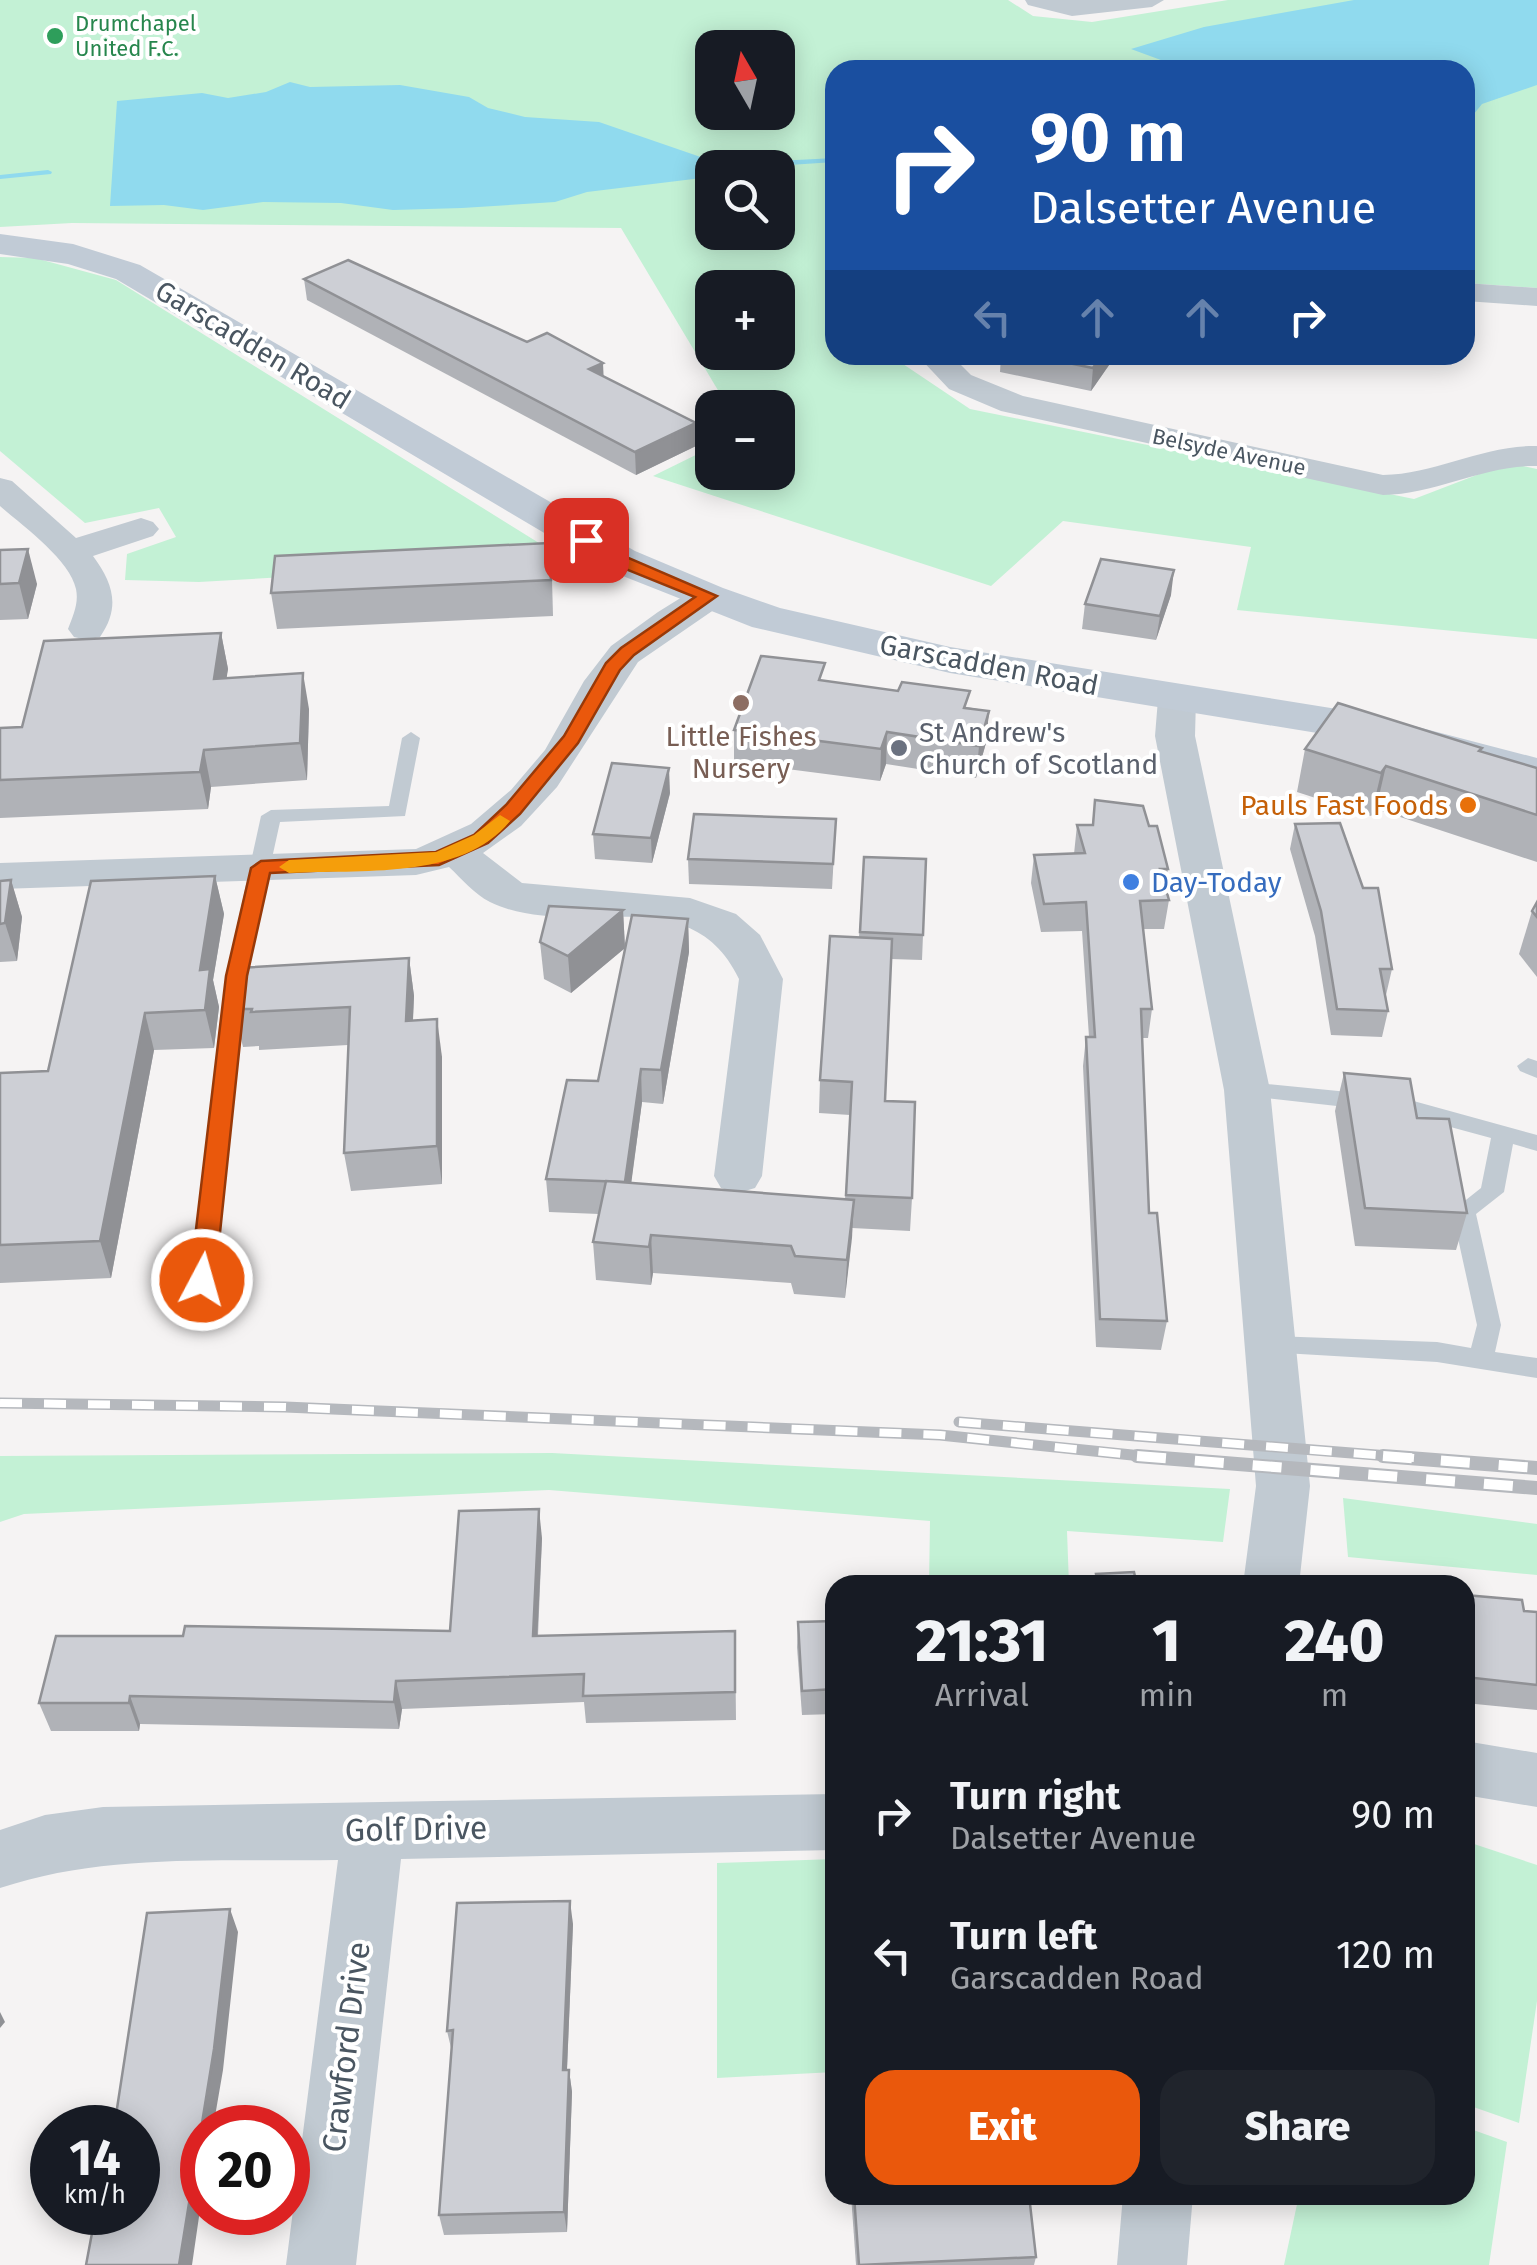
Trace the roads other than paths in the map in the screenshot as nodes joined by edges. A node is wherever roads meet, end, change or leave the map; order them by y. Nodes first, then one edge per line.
1 (1037, 0) edge
2 (1152, 0) edge
3 (0, 244) edge
4 (1475, 293) edge
5 (1537, 296) edge
6 (944, 365) edge
7 (1537, 456) edge
8 (0, 488) edge
9 (141, 528) dead end
10 (68, 552) junction
11 (708, 596) junction
12 (87, 628) dead end
13 (1177, 699) junction
14 (411, 738) dead end
15 (1537, 772) edge
16 (458, 852) junction
17 (261, 868) junction
18 (0, 876) edge
19 (1247, 1090) junction
20 (1504, 1132) junction
21 (1537, 1142) edge
22 (738, 1176) dead end
23 (202, 1280) dead end
24 (1273, 1345) junction
25 (1481, 1359) junction
26 (1537, 1368) edge
27 (1272, 1575) edge
28 (1475, 1770) edge
29 (1537, 1780) edge
30 (825, 1822) edge
31 (373, 1830) junction
32 (0, 1858) edge
33 (1157, 2205) edge
34 (321, 2265) edge
35 (1152, 2265) edge

1 - 2 street
3 - 11 street, Garscadden Road
4 - 5 street
6 - 7 street, Belsyde Avenue
8 - 10 street
9 - 10 street
10 - 12 street
11 - 13 street, Garscadden Road
11 - 16 street
13 - 15 street, Garscadden Road
13 - 19 street
14 - 17 lane
16 - 17 street
16 - 22 street
17 - 18 street
17 - 23 lane
19 - 20 lane
19 - 24 street
20 - 21 lane
20 - 25 lane
24 - 25 lane
24 - 27 street
25 - 26 lane
28 - 29 street
30 - 31 street, Golf Drive
31 - 32 street, Golf Drive
31 - 34 street, Crawford Drive
33 - 35 street

